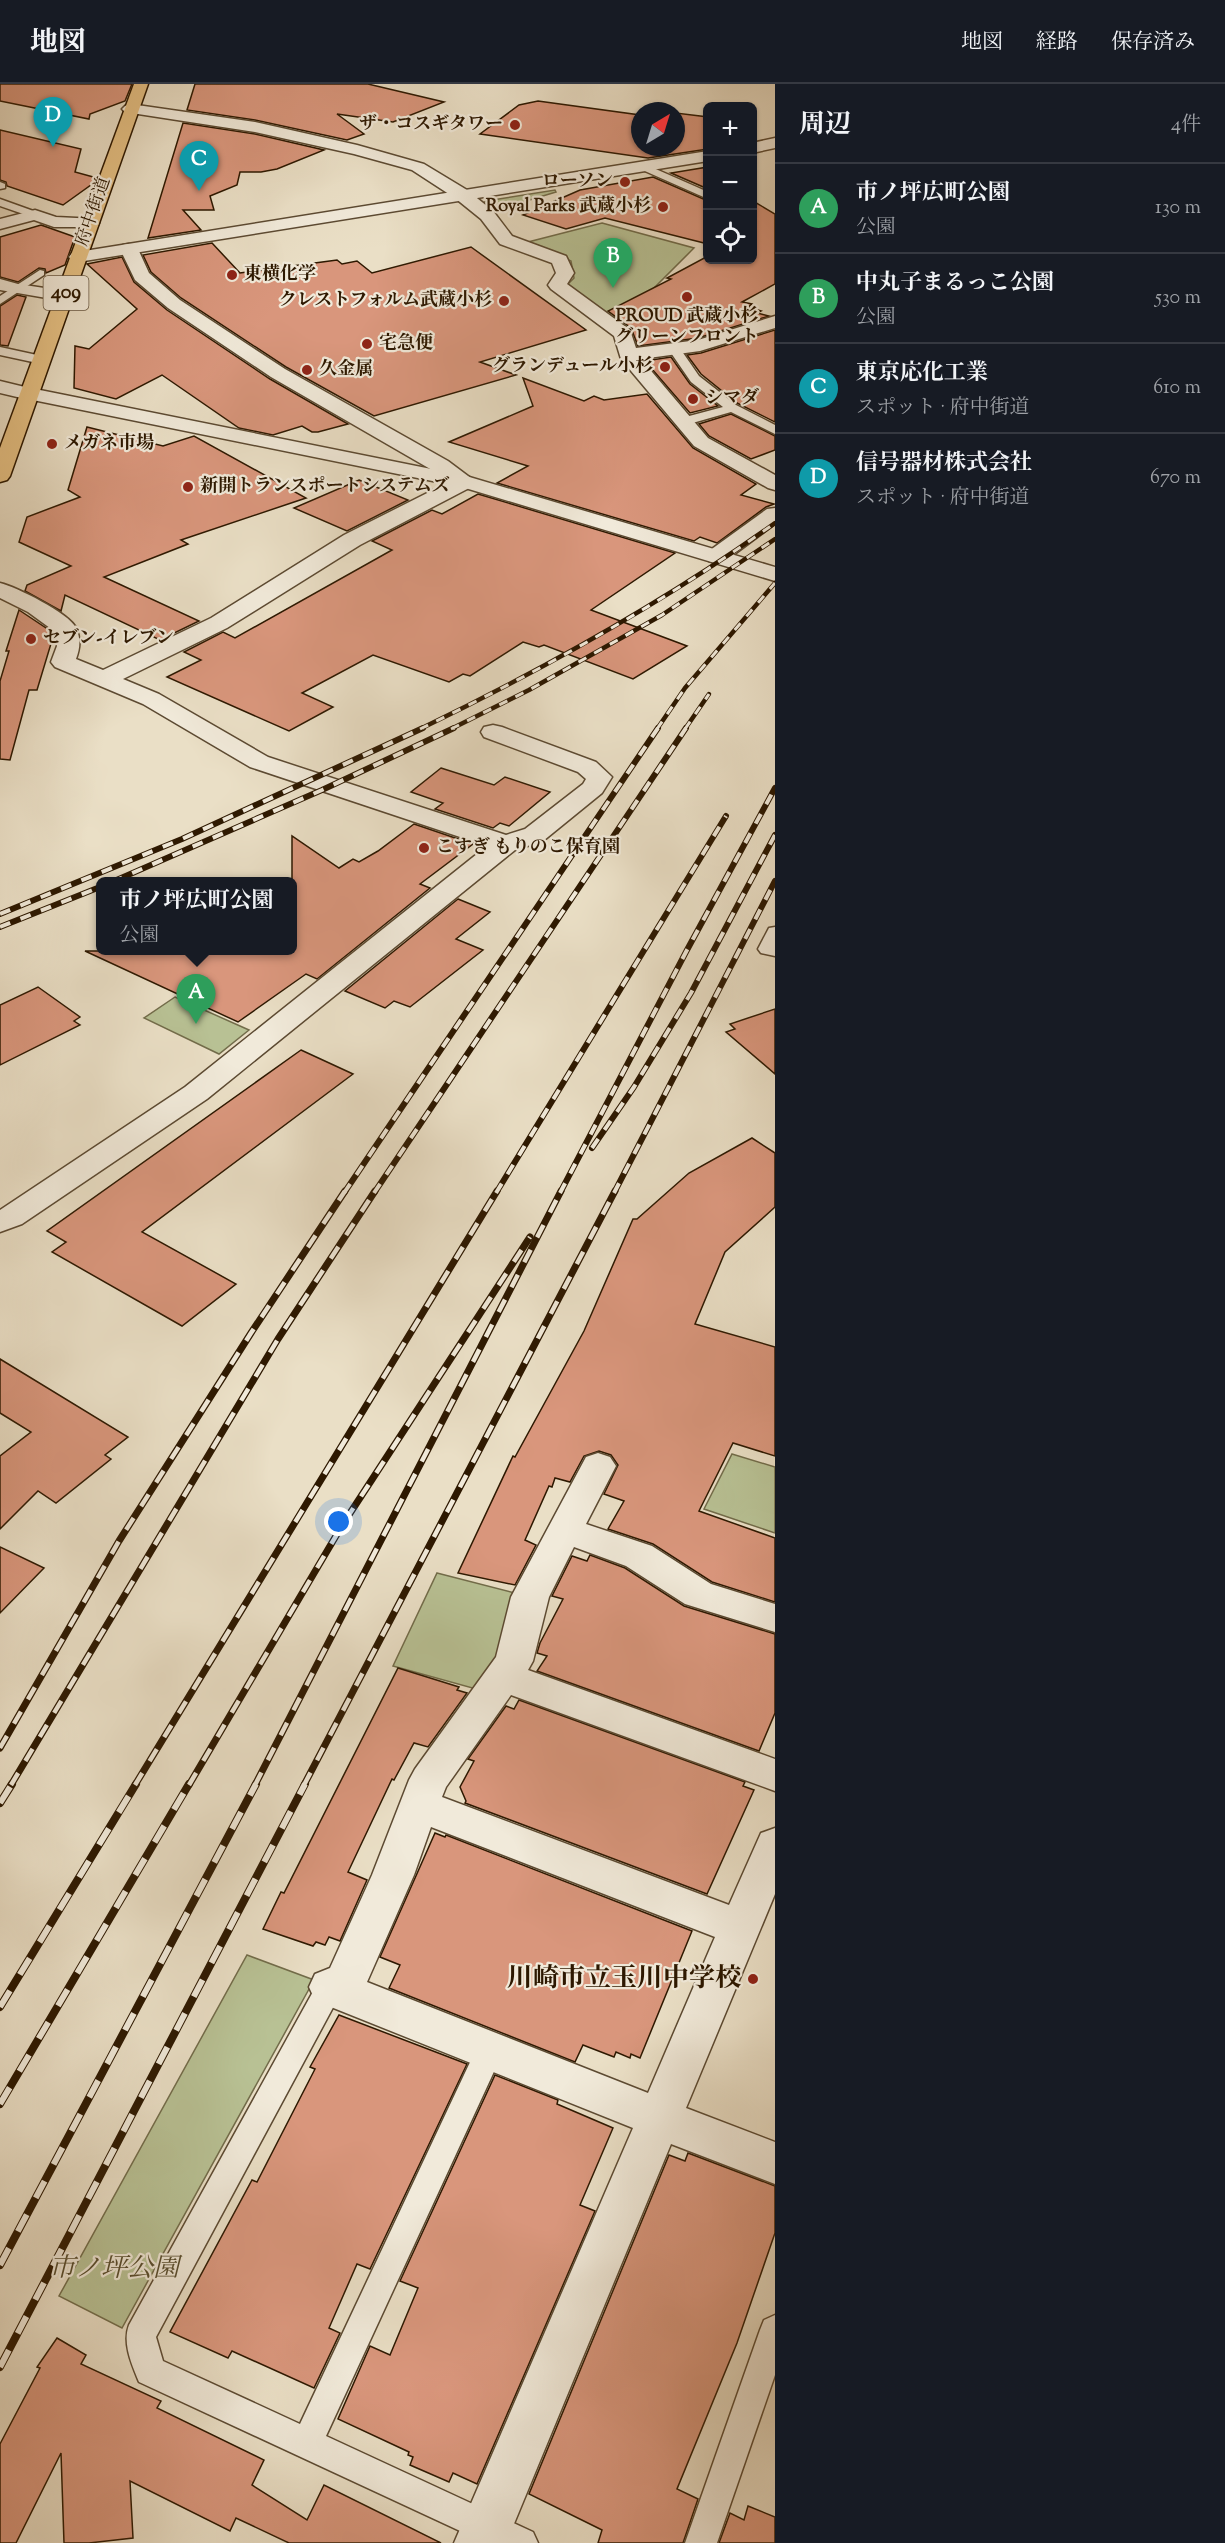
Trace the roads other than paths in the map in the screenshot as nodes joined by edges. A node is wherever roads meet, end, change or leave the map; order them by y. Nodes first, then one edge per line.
1 (141, 84) edge
2 (130, 109) junction
3 (775, 143) edge
4 (757, 147) edge
5 (703, 157) edge
6 (642, 166) junction
7 (461, 194) junction
8 (703, 194) edge
9 (0, 202) edge
10 (35, 214) junction
11 (91, 223) junction
12 (0, 224) edge
13 (129, 249) junction
14 (78, 258) junction
15 (40, 273) dead end
16 (8, 286) edge
17 (64, 296) junction
18 (0, 301) edge
19 (775, 321) edge
20 (675, 350) junction
21 (0, 351) edge
22 (628, 355) junction
23 (42, 360) junction
24 (0, 387) edge
25 (30, 394) junction
26 (732, 408) junction
27 (682, 422) junction
28 (775, 430) edge
29 (0, 476) edge
30 (466, 482) junction
31 (775, 484) edge
32 (775, 514) edge
33 (717, 556) junction
34 (775, 573) edge
35 (0, 590) edge
36 (104, 678) junction
37 (493, 732) dead end
38 (506, 844) junction
39 (775, 932) edge
40 (775, 951) edge
41 (0, 1222) edge
42 (598, 1466) dead end
43 (565, 1530) junction
44 (775, 1618) edge
45 (503, 1676) junction
46 (775, 1774) edge
47 (420, 1806) junction
48 (775, 1845) edge
49 (740, 1928) junction
50 (336, 1990) junction
51 (489, 2052) junction
52 (659, 2116) junction
53 (775, 2163) edge
54 (775, 2330) edge
55 (308, 2443) junction
56 (496, 2538) edge
57 (702, 2543) edge

1 - 2 highway, 府中街道 / 409
2 - 7 street
2 - 11 highway, 府中街道 / 409
3 - 4 street
5 - 6 street
6 - 7 street
6 - 8 lane
7 - 13 street
7 - 22 street
9 - 10 lane
10 - 11 street
10 - 12 street
11 - 14 highway, 府中街道 / 409
13 - 14 street
13 - 30 street
14 - 17 highway, 府中街道 / 409
15 - 16 lane
16 - 17 street
16 - 18 lane
17 - 23 highway, 府中街道 / 409
19 - 20 street
20 - 22 street
20 - 26 lane
21 - 23 lane
22 - 27 street
23 - 25 highway, 府中街道 / 409
24 - 25 street
25 - 29 highway, 府中街道 / 409
25 - 30 street
26 - 27 lane
26 - 28 lane
27 - 31 street
30 - 33 street
30 - 36 street
32 - 33 street
33 - 34 street
35 - 36 street
36 - 38 street
37 - 38 street
38 - 41 street
39 - 40 lane
42 - 43 street
43 - 44 street
43 - 45 street
45 - 46 street
45 - 47 street
47 - 49 street
47 - 50 street
48 - 49 street
49 - 52 street
50 - 51 street
50 - 55 lane
51 - 52 street
51 - 55 lane
52 - 53 street
52 - 56 street
54 - 57 lane
55 - 56 lane

